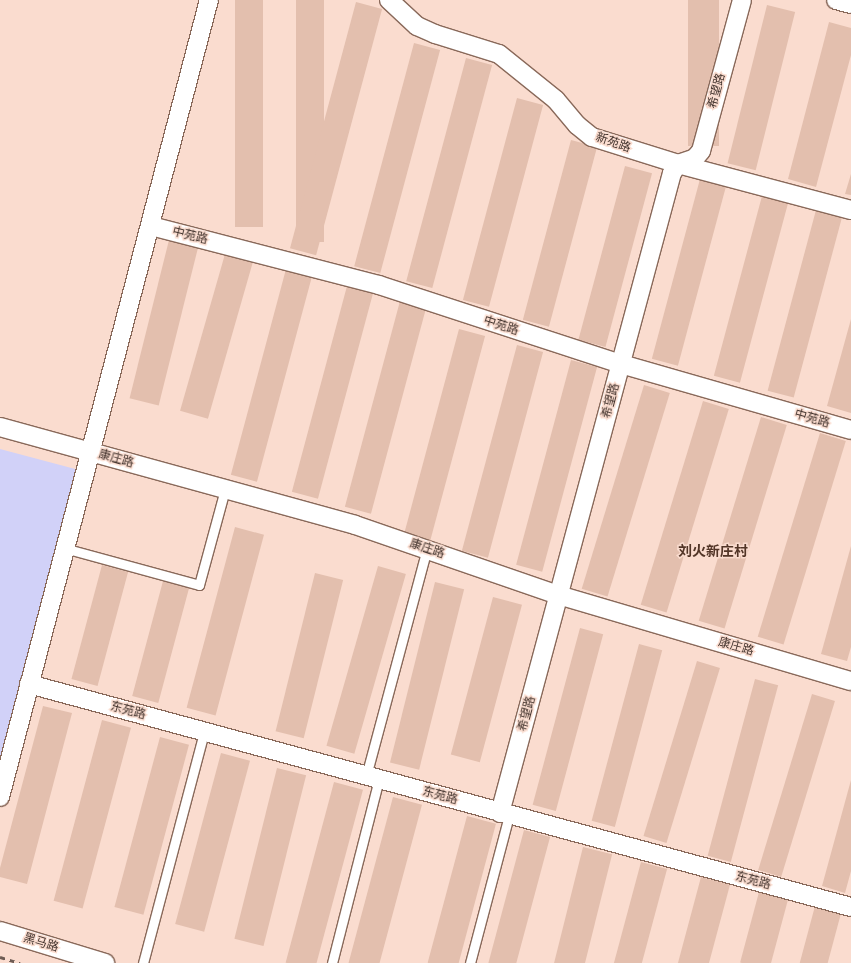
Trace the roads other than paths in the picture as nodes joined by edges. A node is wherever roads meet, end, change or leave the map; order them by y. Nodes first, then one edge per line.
1 (209, 0) edge
2 (389, 0) edge
3 (836, 0) edge
4 (741, 2) edge
5 (851, 4) edge
6 (678, 164) junction
7 (851, 210) edge
8 (151, 226) junction
9 (621, 364) junction
10 (0, 426) edge
11 (851, 430) edge
12 (89, 451) junction
13 (226, 489) junction
14 (64, 548) junction
15 (426, 549) junction
16 (558, 595) junction
17 (851, 681) edge
18 (30, 684) junction
19 (204, 732) junction
20 (373, 778) junction
21 (0, 797) edge
22 (505, 814) junction
23 (851, 907) edge
24 (0, 931) edge
25 (105, 963) edge
26 (143, 963) edge
27 (332, 963) edge
28 (470, 963) edge

1 - 8 street
2 - 6 street, 新苑路
3 - 5 street
4 - 6 street, 希望路
6 - 7 street, 新苑路
6 - 9 street, 希望路
8 - 9 street, 中苑路
8 - 12 street
9 - 11 street, 中苑路
9 - 16 street, 希望路
10 - 12 street, 康庄路
12 - 13 street, 康庄路
12 - 14 street
13 - 14 lane
13 - 15 street, 康庄路
14 - 18 street
15 - 16 street, 康庄路
15 - 20 lane
16 - 17 street, 康庄路
16 - 22 street, 希望路
18 - 19 street, 东苑路
18 - 21 street
19 - 20 street, 东苑路
19 - 26 lane
20 - 22 street, 东苑路
20 - 27 lane
22 - 23 street, 东苑路
22 - 28 lane
24 - 25 street, 黑马路

